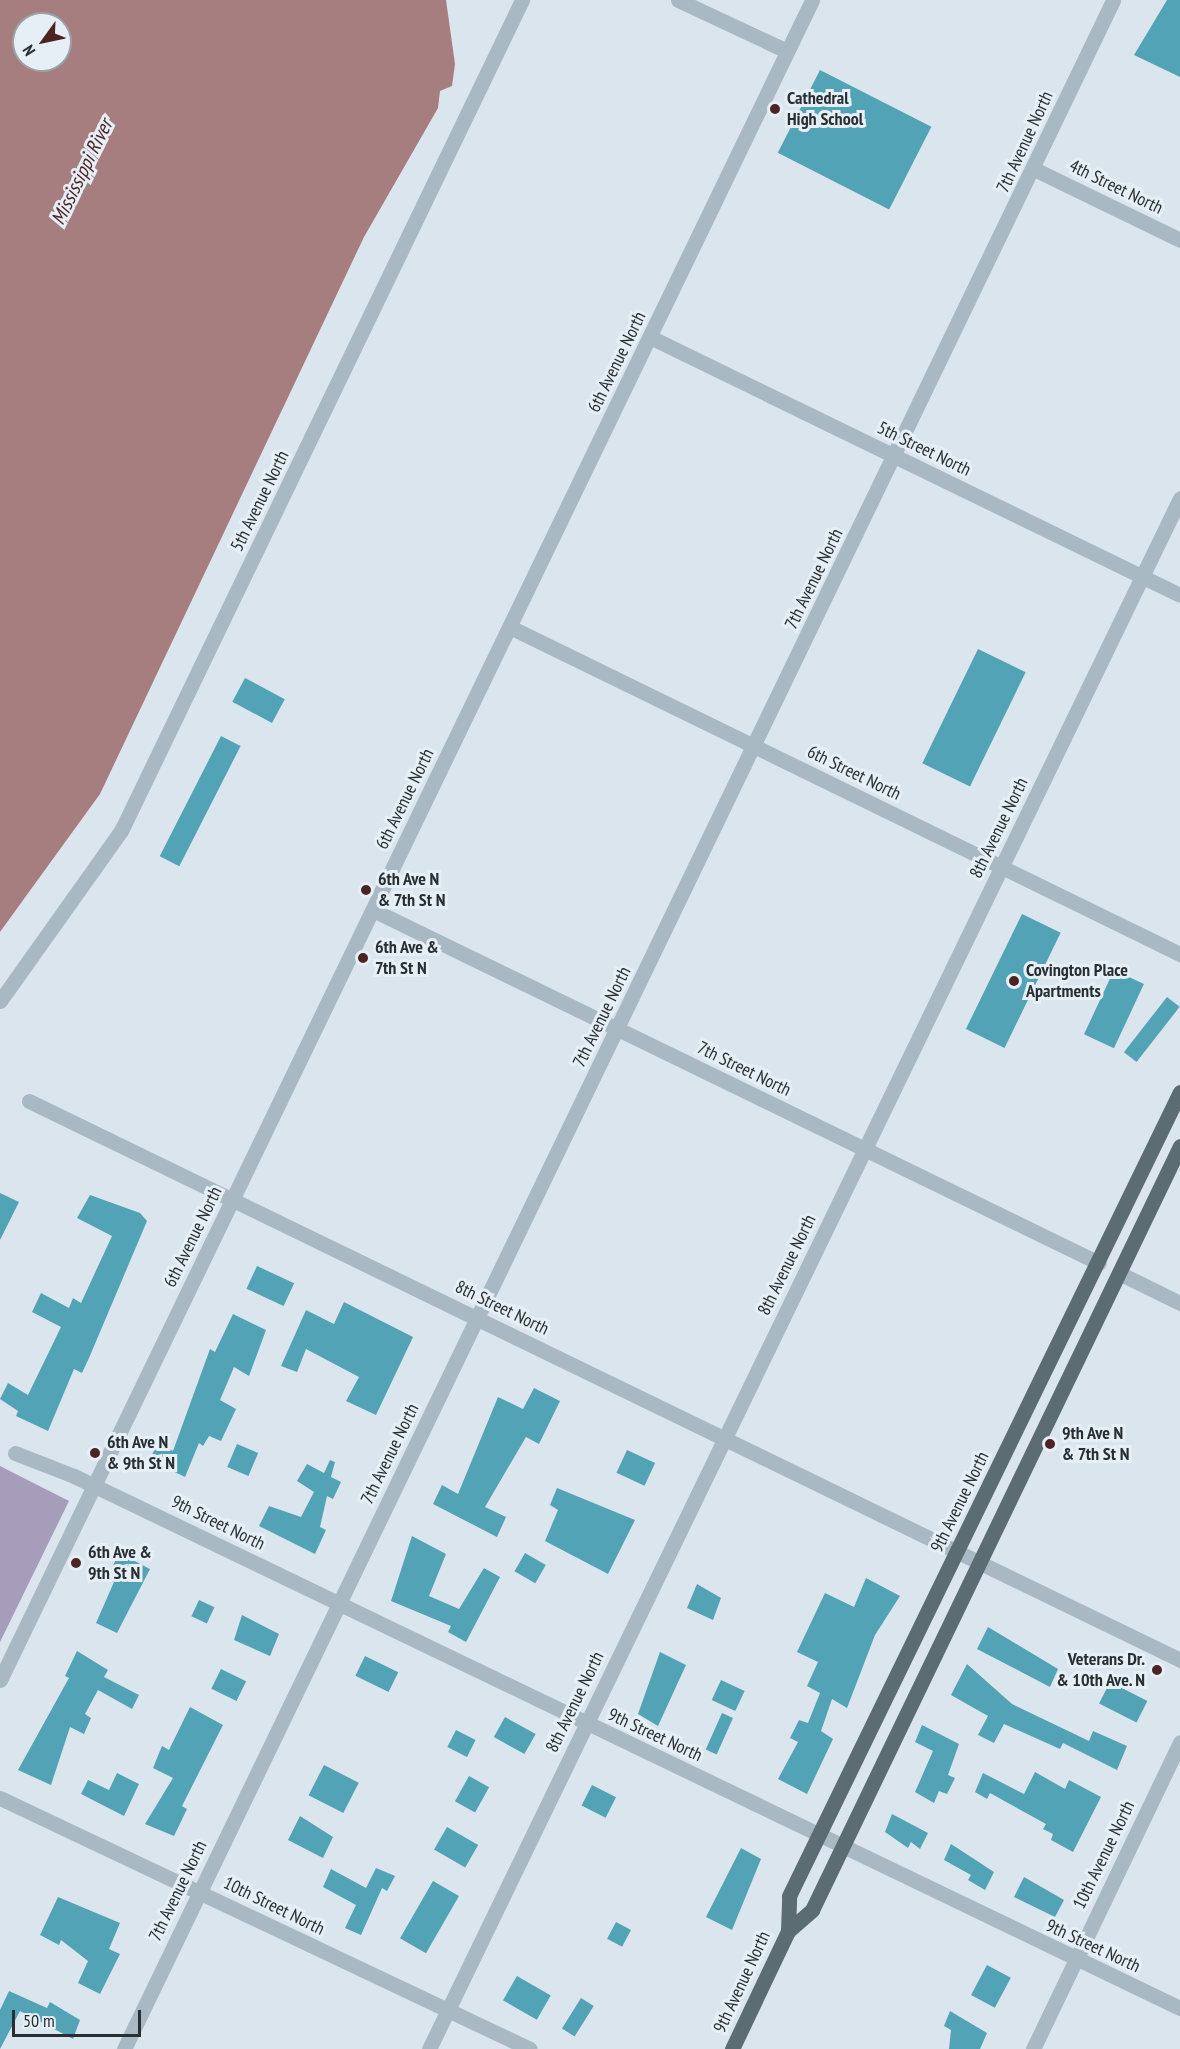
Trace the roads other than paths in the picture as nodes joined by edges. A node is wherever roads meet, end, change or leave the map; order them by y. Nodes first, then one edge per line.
1 (522, 0) edge
2 (678, 0) edge
3 (812, 0) edge
4 (1113, 0) edge
5 (787, 51) junction
6 (1034, 169) junction
7 (1180, 240) edge
8 (650, 337) junction
9 (895, 456) junction
10 (1180, 498) edge
11 (1142, 577) junction
12 (1180, 596) edge
13 (510, 627) junction
14 (755, 746) junction
15 (1002, 867) junction
16 (373, 910) junction
17 (1180, 954) edge
18 (0, 1001) edge
19 (618, 1029) junction
20 (1180, 1092) edge
21 (29, 1101) dead end
22 (1180, 1146) edge
23 (864, 1150) junction
24 (233, 1198) junction
25 (1099, 1263) junction
26 (1119, 1273) junction
27 (1180, 1303) edge
28 (478, 1317) junction
29 (725, 1438) junction
30 (15, 1453) dead end
31 (94, 1486) junction
32 (957, 1551) junction
33 (979, 1562) junction
34 (340, 1603) junction
35 (1180, 1660) edge
36 (0, 1680) edge
37 (586, 1725) junction
38 (1180, 1742) edge
39 (0, 1798) edge
40 (821, 1833) junction
41 (843, 1844) junction
42 (200, 1892) junction
43 (788, 1931) junction
44 (1075, 1960) junction
45 (1180, 2008) edge
46 (448, 2010) junction
47 (124, 2049) edge
48 (429, 2049) edge
49 (530, 2049) edge
50 (732, 2049) edge
51 (1033, 2049) edge

1 - 18 street, 5th Avenue North
2 - 5 street
3 - 5 street, 6th Avenue North
4 - 6 street, 7th Avenue North
5 - 8 street, 6th Avenue North
6 - 7 street, 4th Street North
6 - 9 street, 7th Avenue North
8 - 9 street, 5th Street North
8 - 13 street, 6th Avenue North
9 - 11 street, 5th Street North
9 - 14 street, 7th Avenue North
10 - 11 street, 8th Avenue North
11 - 12 street, 5th Street North
11 - 15 street, 8th Avenue North
13 - 14 street, 6th Street North
13 - 16 street, 6th Avenue North
14 - 15 street, 6th Street North
14 - 19 street, 7th Avenue North
15 - 17 street, 6th Street North
15 - 23 street, 8th Avenue North
16 - 19 street, 7th Street North
16 - 24 street, 6th Avenue North
19 - 23 street, 7th Street North
19 - 28 street, 7th Avenue North
20 - 25 main road, 9th Avenue North
21 - 24 street, 8th Street North
22 - 26 main road, 9th Avenue North
23 - 25 street, 7th Street North
23 - 29 street, 8th Avenue North
24 - 28 street, 8th Street North
24 - 31 street, 6th Avenue North
25 - 32 main road, 9th Avenue North
26 - 27 street
26 - 33 main road, 9th Avenue North
28 - 29 street, 8th Street North
28 - 34 street, 7th Avenue North
29 - 32 street, 8th Street North
29 - 37 street, 8th Avenue North
30 - 31 street, 9th Street North
31 - 34 street, 9th Street North
31 - 36 street, 6th Avenue North
32 - 33 street, 8th Street North
32 - 40 main road, 9th Avenue North
33 - 35 street, 8th Street North
33 - 41 main road, 9th Avenue North
34 - 37 street, 9th Street North
34 - 42 street, 7th Avenue North
37 - 40 street, 9th Street North
37 - 46 street, 8th Avenue North
38 - 44 street, 10th Avenue North
39 - 42 street, 10th Street North
40 - 41 street, 9th Street North
40 - 43 main road, 9th Avenue North
41 - 43 main road, 9th Avenue North
41 - 44 street, 9th Street North
42 - 46 street, 10th Street North
42 - 47 street, 7th Avenue North
43 - 50 main road, 9th Avenue North
44 - 45 street, 9th Street North
44 - 51 street, 10th Avenue North
46 - 48 street, 8th Avenue North
46 - 49 street, 10th Street North

